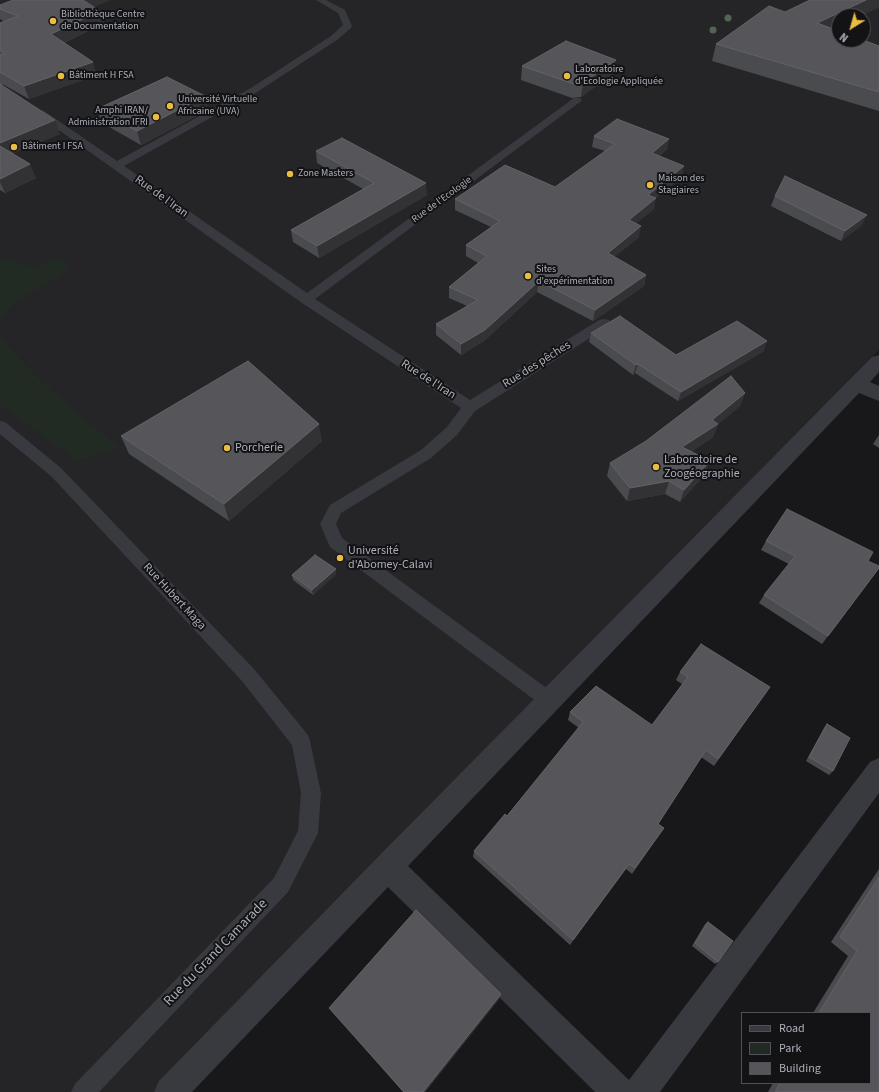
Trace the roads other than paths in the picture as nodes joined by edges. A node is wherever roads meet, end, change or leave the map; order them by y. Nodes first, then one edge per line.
1 (320, 0) edge
2 (577, 100) edge
3 (28, 105) edge
4 (117, 166) junction
5 (306, 300) junction
6 (604, 323) dead end
7 (879, 361) edge
8 (868, 389) edge
9 (470, 408) junction
10 (0, 426) edge
11 (546, 698) dead end
12 (879, 772) edge
13 (311, 793) joint
14 (388, 867) junction
15 (83, 1092) edge
16 (170, 1092) edge
17 (618, 1092) edge
18 (640, 1092) edge

1 - 4 lane
2 - 5 lane, Rue de l'Ecologie
3 - 4 lane, Rue de l'Iran
4 - 5 lane, Rue de l'Iran
5 - 9 lane, Rue de l'Iran
6 - 9 lane, Rue des pêches
7 - 8 street
8 - 14 street
9 - 11 lane
10 - 13 lane, Rue Hubert Maga
12 - 18 street
13 - 15 lane, Rue du Grand Camarade
14 - 16 street
14 - 17 street

